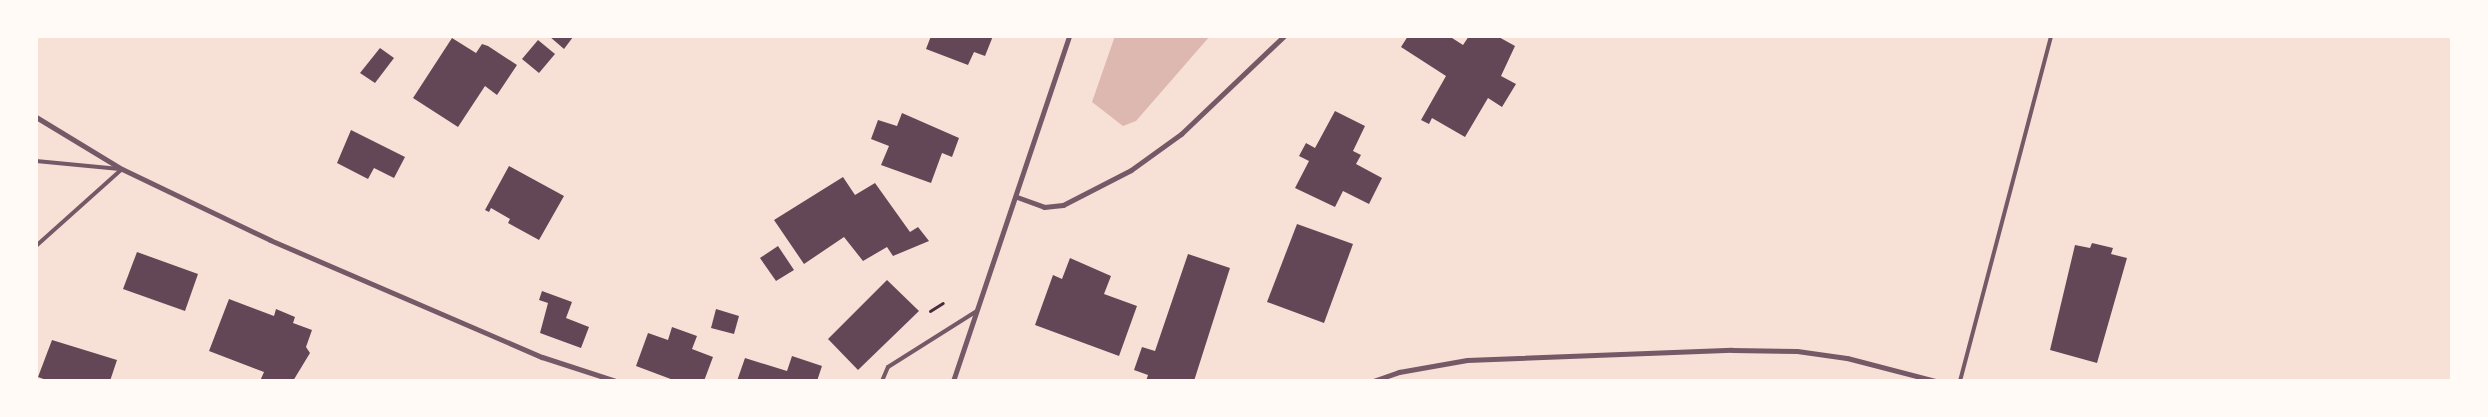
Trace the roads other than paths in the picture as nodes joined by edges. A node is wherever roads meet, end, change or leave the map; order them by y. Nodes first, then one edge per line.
1 (1069, 36) edge
2 (1284, 36) edge
3 (2051, 36) edge
4 (36, 117) edge
5 (36, 161) edge
6 (122, 170) junction
7 (1017, 198) junction
8 (36, 246) edge
9 (979, 309) junction
10 (616, 381) edge
11 (882, 381) edge
12 (953, 381) edge
13 (1373, 381) edge
14 (1935, 381) edge
15 (1960, 381) edge

1 - 7 street
2 - 7 street
3 - 15 lane
4 - 6 street
5 - 6 lane
6 - 8 lane
6 - 10 street
7 - 9 street
9 - 11 lane
9 - 12 street
13 - 14 street

